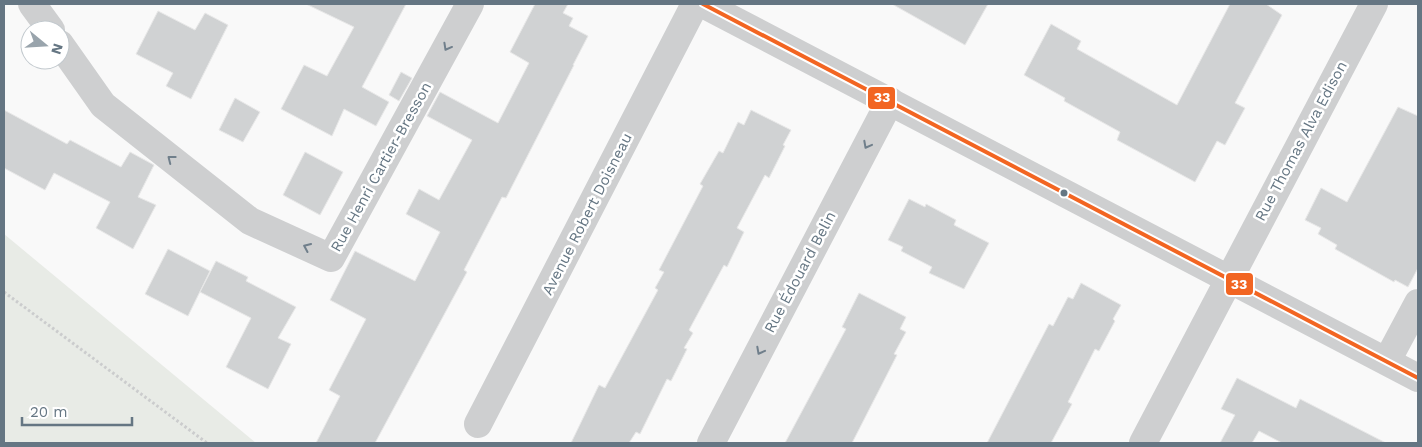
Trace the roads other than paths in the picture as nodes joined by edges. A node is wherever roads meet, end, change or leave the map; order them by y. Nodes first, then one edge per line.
1 (32, 4) edge
2 (470, 4) edge
3 (695, 4) edge
4 (703, 4) edge
5 (1374, 4) edge
6 (44, 20) edge
7 (70, 58) edge
8 (890, 101) junction
9 (1229, 278) junction
10 (1418, 304) edge
11 (1387, 361) junction
12 (1418, 378) edge
13 (478, 424) dead end
14 (711, 443) edge
15 (1143, 443) edge

1 - 6 street
2 -> 7 street, Rue Henri Cartier-Bresson
3 - 13 street, Avenue Robert Doisneau
4 - 8 street
5 - 9 street, Rue Thomas Alva Edison
8 - 9 street
8 -> 14 street, Rue Édouard Belin
9 - 11 street
9 - 15 street, Rue Thomas Alva Edison
10 - 11 street
11 - 12 street

